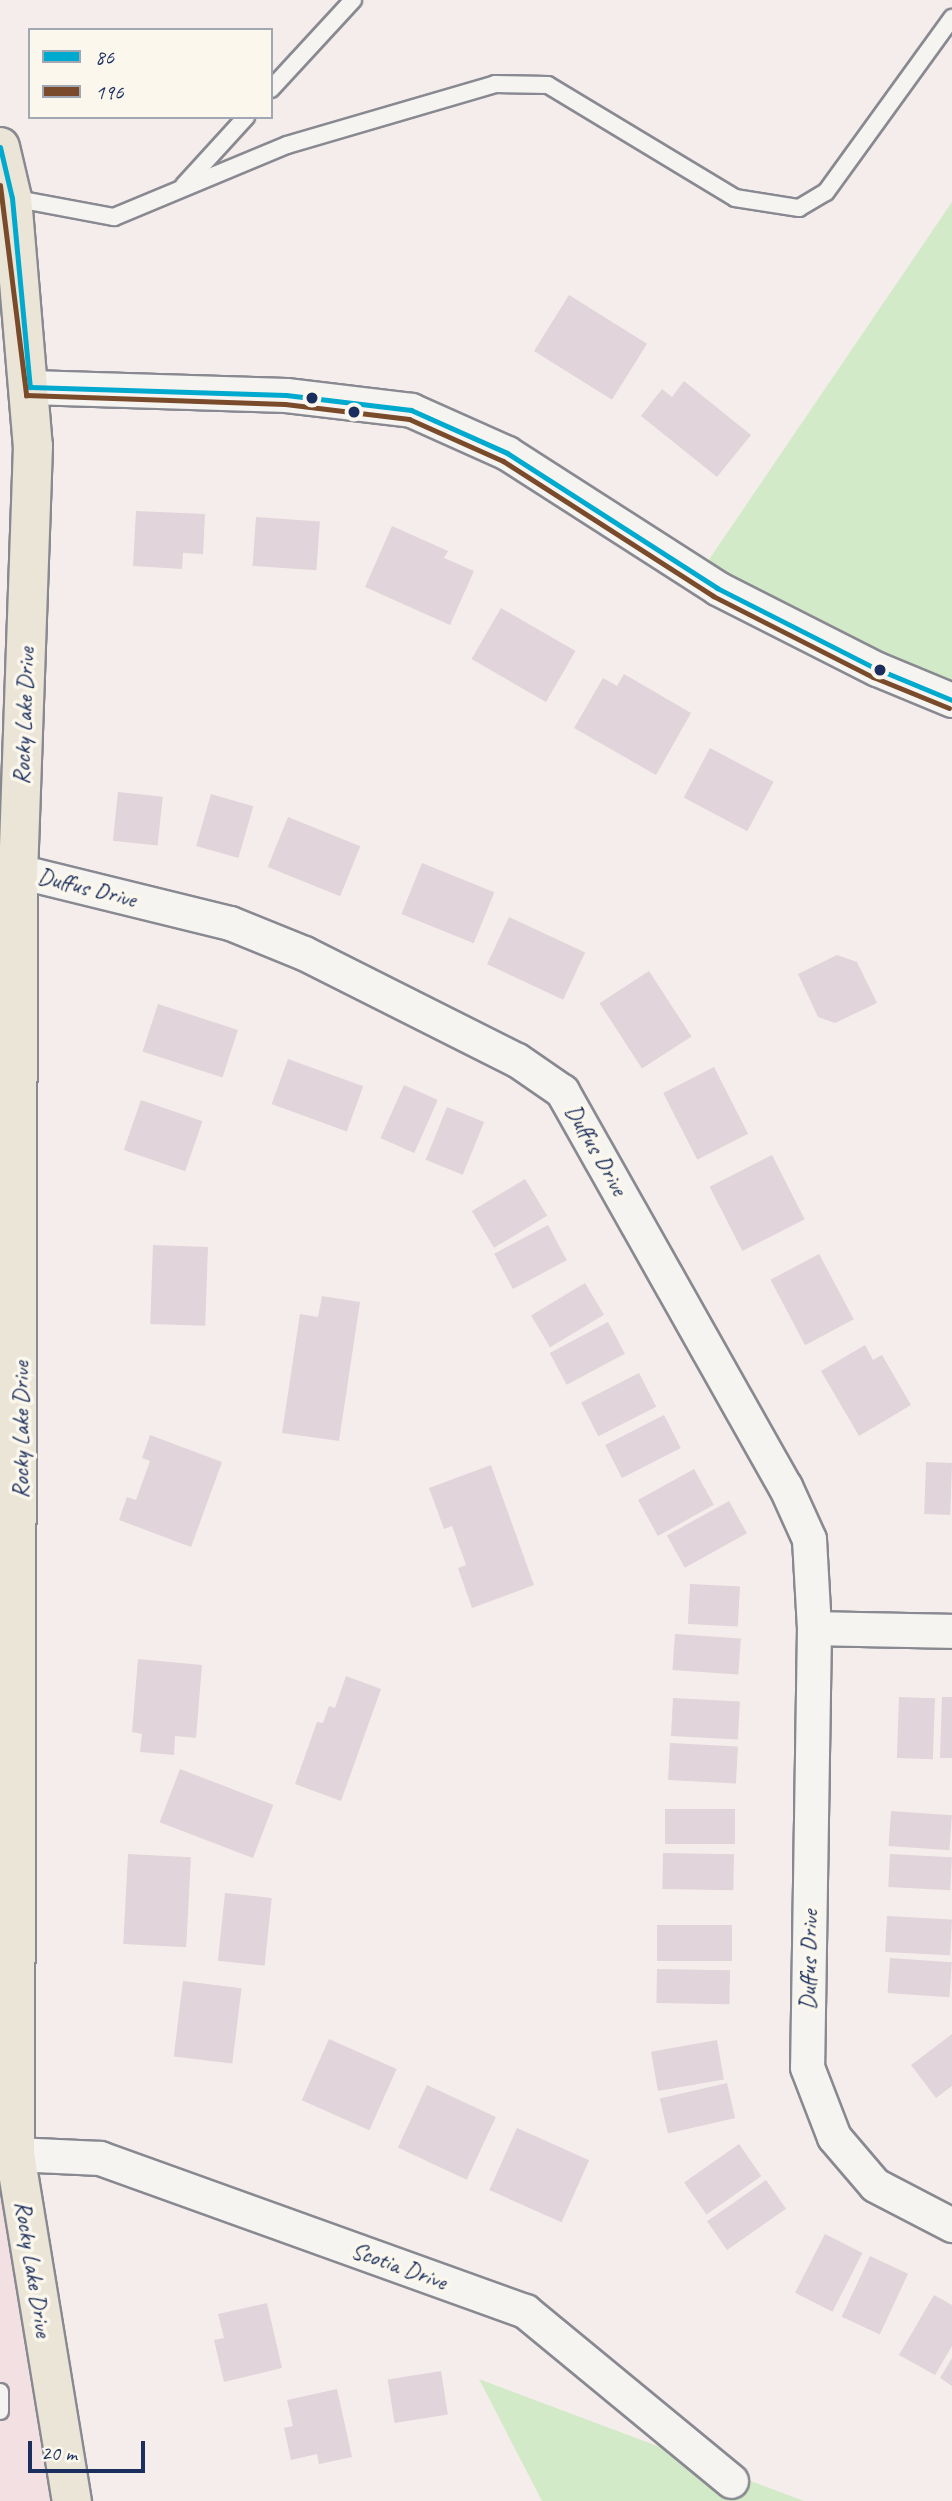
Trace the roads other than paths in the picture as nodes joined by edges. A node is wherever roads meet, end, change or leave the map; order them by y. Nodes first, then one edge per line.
1 (353, 0) edge
2 (952, 18) edge
3 (273, 87) edge
4 (244, 119) edge
5 (0, 147) edge
6 (180, 190) junction
7 (6, 203) edge
8 (30, 387) junction
9 (952, 700) edge
10 (18, 871) junction
11 (814, 1628) junction
12 (952, 1632) edge
13 (8, 2147) edge
14 (952, 2225) edge
15 (0, 2392) edge
16 (0, 2411) edge
17 (731, 2481) dead end
18 (72, 2501) edge

1 - 3 lane
2 - 6 lane
4 - 6 lane
5 - 7 main road, Rocky Lake Drive
6 - 7 lane
7 - 8 main road, Rocky Lake Drive
8 - 9 street
8 - 10 main road, Rocky Lake Drive
10 - 11 street, Duffus Drive
10 - 13 main road, Rocky Lake Drive
11 - 12 street
11 - 14 street, Duffus Drive
13 - 17 street, Scotia Drive
13 - 18 main road, Rocky Lake Drive
15 - 16 lane

